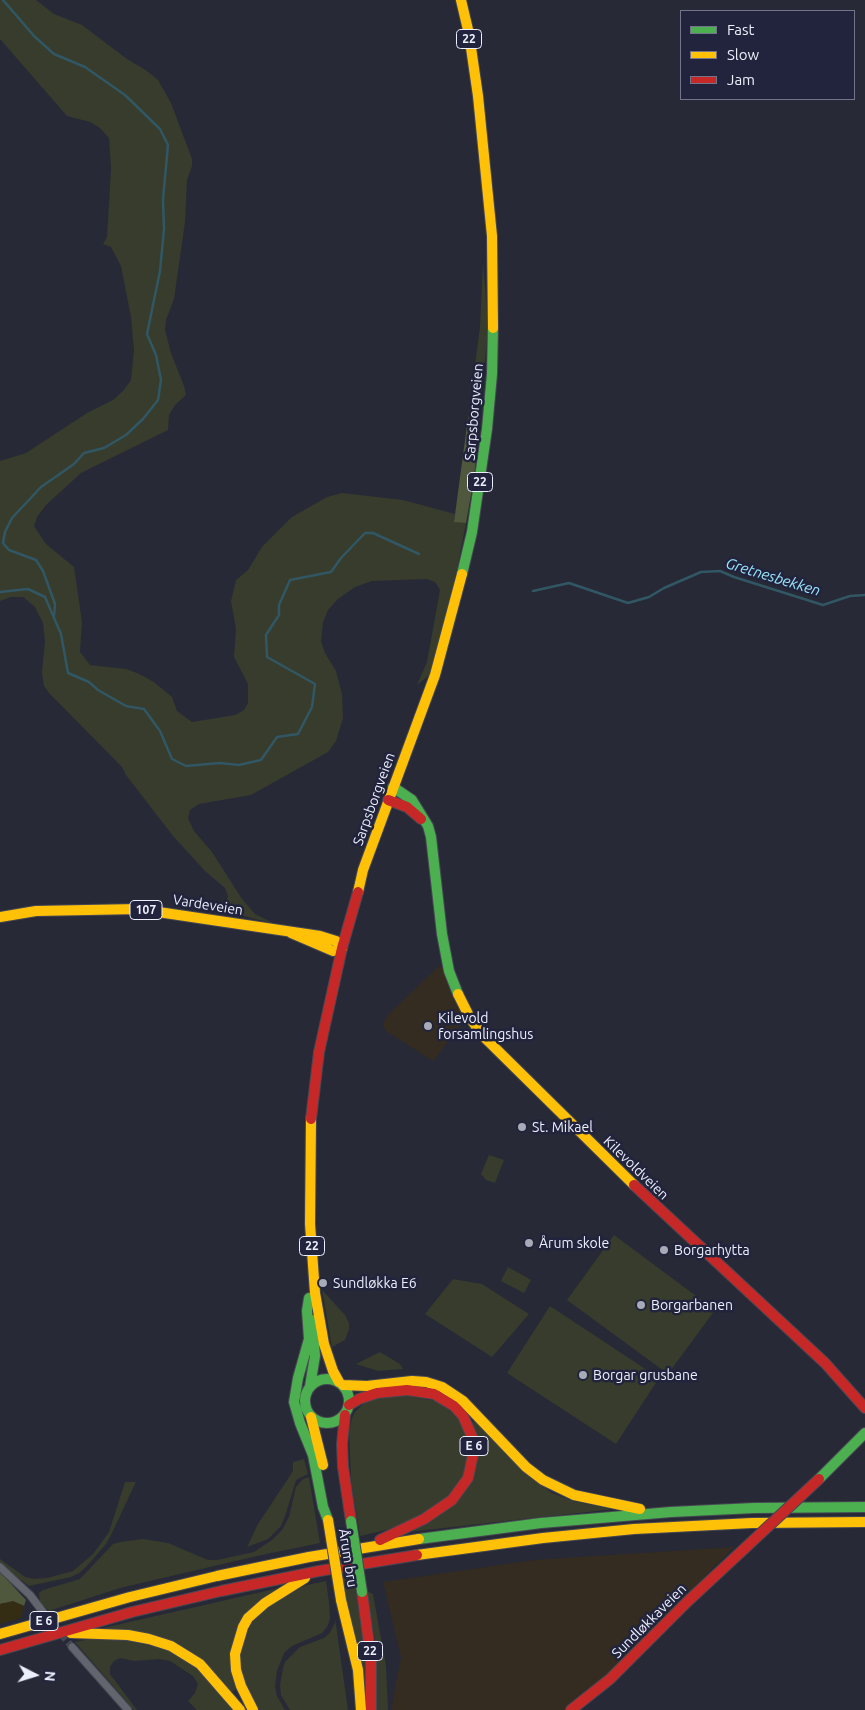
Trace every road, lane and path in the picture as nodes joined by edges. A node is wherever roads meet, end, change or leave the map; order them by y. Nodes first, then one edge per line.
1 (460, 0) edge
2 (393, 787) junction
3 (388, 800) junction
4 (428, 826) junction
5 (0, 917) edge
6 (337, 947) junction
7 (309, 1298) junction
8 (341, 1384) junction
9 (310, 1386) junction
10 (349, 1405) junction
11 (865, 1408) edge
12 (345, 1415) junction
13 (311, 1417) junction
14 (865, 1433) edge
15 (865, 1507) edge
16 (660, 1513) junction
17 (328, 1520) junction
18 (865, 1522) edge
19 (366, 1547) junction
20 (0, 1567) edge
21 (319, 1571) junction
22 (43, 1612) tunnel mouth
23 (56, 1633) junction
24 (0, 1634) edge
25 (72, 1647) tunnel mouth
26 (0, 1650) edge
27 (363, 1709) edge
28 (128, 1710) edge
29 (240, 1710) edge
30 (252, 1710) edge
31 (571, 1710) edge

1 - 2 main road, Sarpsborgveien / 22
2 - 3 main road, Sarpsborgveien / 22
2 - 4 main road, Kilevoldveien
3 - 4 main road
3 - 6 main road, Sarpsborgveien / 22
4 - 11 main road, Kilevoldveien
5 - 6 main road, Vardeveien / 107
6 - 7 main road, Sarpsborgveien / 22
6 - 8 main road, Sarpsborgveien / 22
7 - 9 main road, Sarpsborgveien / 22
7 - 17 main road, 22
8 - 9 main road
8 - 10 main road, 22
8 - 16 main road, E 6
9 - 13 main road, 22
10 - 12 main road, 22
10 - 19 main road, E 6
12 - 13 main road
12 - 27 main road, Årum bru / 22, bridge
13 - 17 main road, 22
14 - 31 main road, Sundløkkaveien, bridge
15 - 16 main road, E 6
16 - 19 main road, E 6
17 - 27 main road, Årum bru / 22, bridge
18 - 21 main road, E 6
19 - 24 main road, E 6
20 - 22 street
21 - 23 main road, E 6
21 - 30 main road, E 6
23 - 26 main road, E 6
23 - 29 main road, E 6
25 - 28 street

